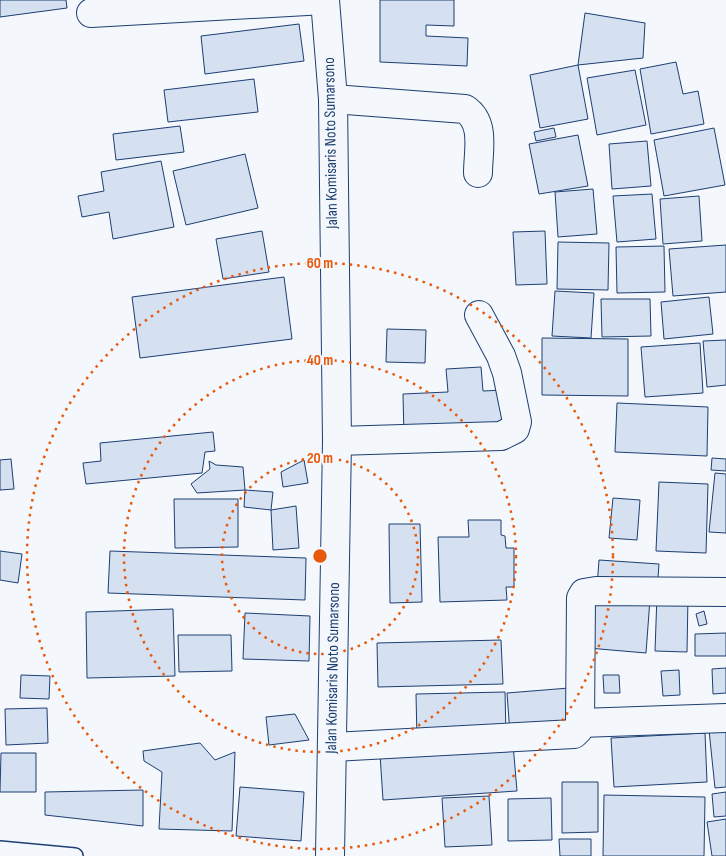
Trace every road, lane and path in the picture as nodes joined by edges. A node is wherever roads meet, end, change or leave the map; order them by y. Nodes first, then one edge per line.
1 (325, 0) edge
2 (91, 13) dead end
3 (333, 99) junction
4 (478, 173) dead end
5 (479, 316) dead end
6 (336, 441) junction
7 (726, 592) edge
8 (726, 718) edge
9 (580, 723) junction
10 (333, 747) junction
11 (0, 849) edge
12 (75, 856) edge
13 (330, 856) edge

1 - 2 street
1 - 3 street, Jalan Komisaris Noto Sumarsono
3 - 4 street
3 - 6 street, Jalan Komisaris Noto Sumarsono
5 - 6 street
6 - 10 street, Jalan Komisaris Noto Sumarsono
7 - 9 street
8 - 9 street
9 - 10 street
10 - 13 street, Jalan Komisaris Noto Sumarsono
11 - 12 lane

